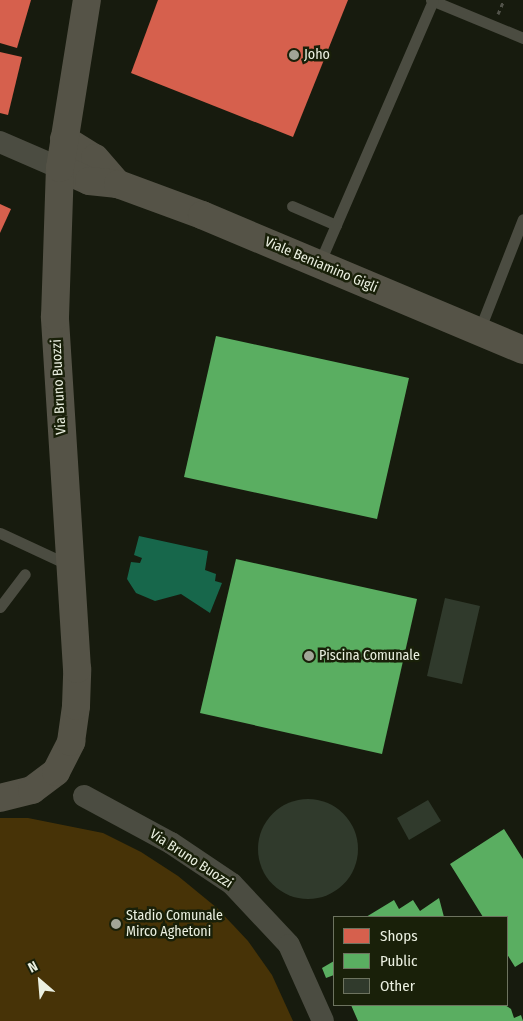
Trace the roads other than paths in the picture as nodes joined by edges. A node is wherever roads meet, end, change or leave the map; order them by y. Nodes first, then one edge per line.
1 (87, 0) edge
2 (432, 0) edge
3 (523, 38) edge
4 (64, 139) junction
5 (0, 142) edge
6 (60, 168) junction
7 (118, 184) junction
8 (292, 206) dead end
9 (523, 219) edge
10 (336, 225) junction
11 (319, 264) junction
12 (479, 331) junction
13 (523, 350) edge
14 (0, 533) edge
15 (70, 565) junction
16 (25, 574) dead end
17 (0, 607) edge
18 (84, 796) dead end
19 (0, 798) edge
20 (323, 1021) edge

1 - 4 street, Via Bruno Buozzi
2 - 3 lane
2 - 10 lane
4 - 6 street, Via Bruno Buozzi
4 - 7 street, Viale Beniamino Gigli
5 - 6 street
6 - 7 street, Viale Beniamino Gigli
6 - 15 street, Via Bruno Buozzi
7 - 11 street, Viale Beniamino Gigli
8 - 10 lane
9 - 12 lane
10 - 11 lane
11 - 12 street, Viale Beniamino Gigli
12 - 13 street, Viale Beniamino Gigli
14 - 15 lane
15 - 19 street, Via Bruno Buozzi
16 - 17 lane
18 - 20 street, Via Bruno Buozzi

